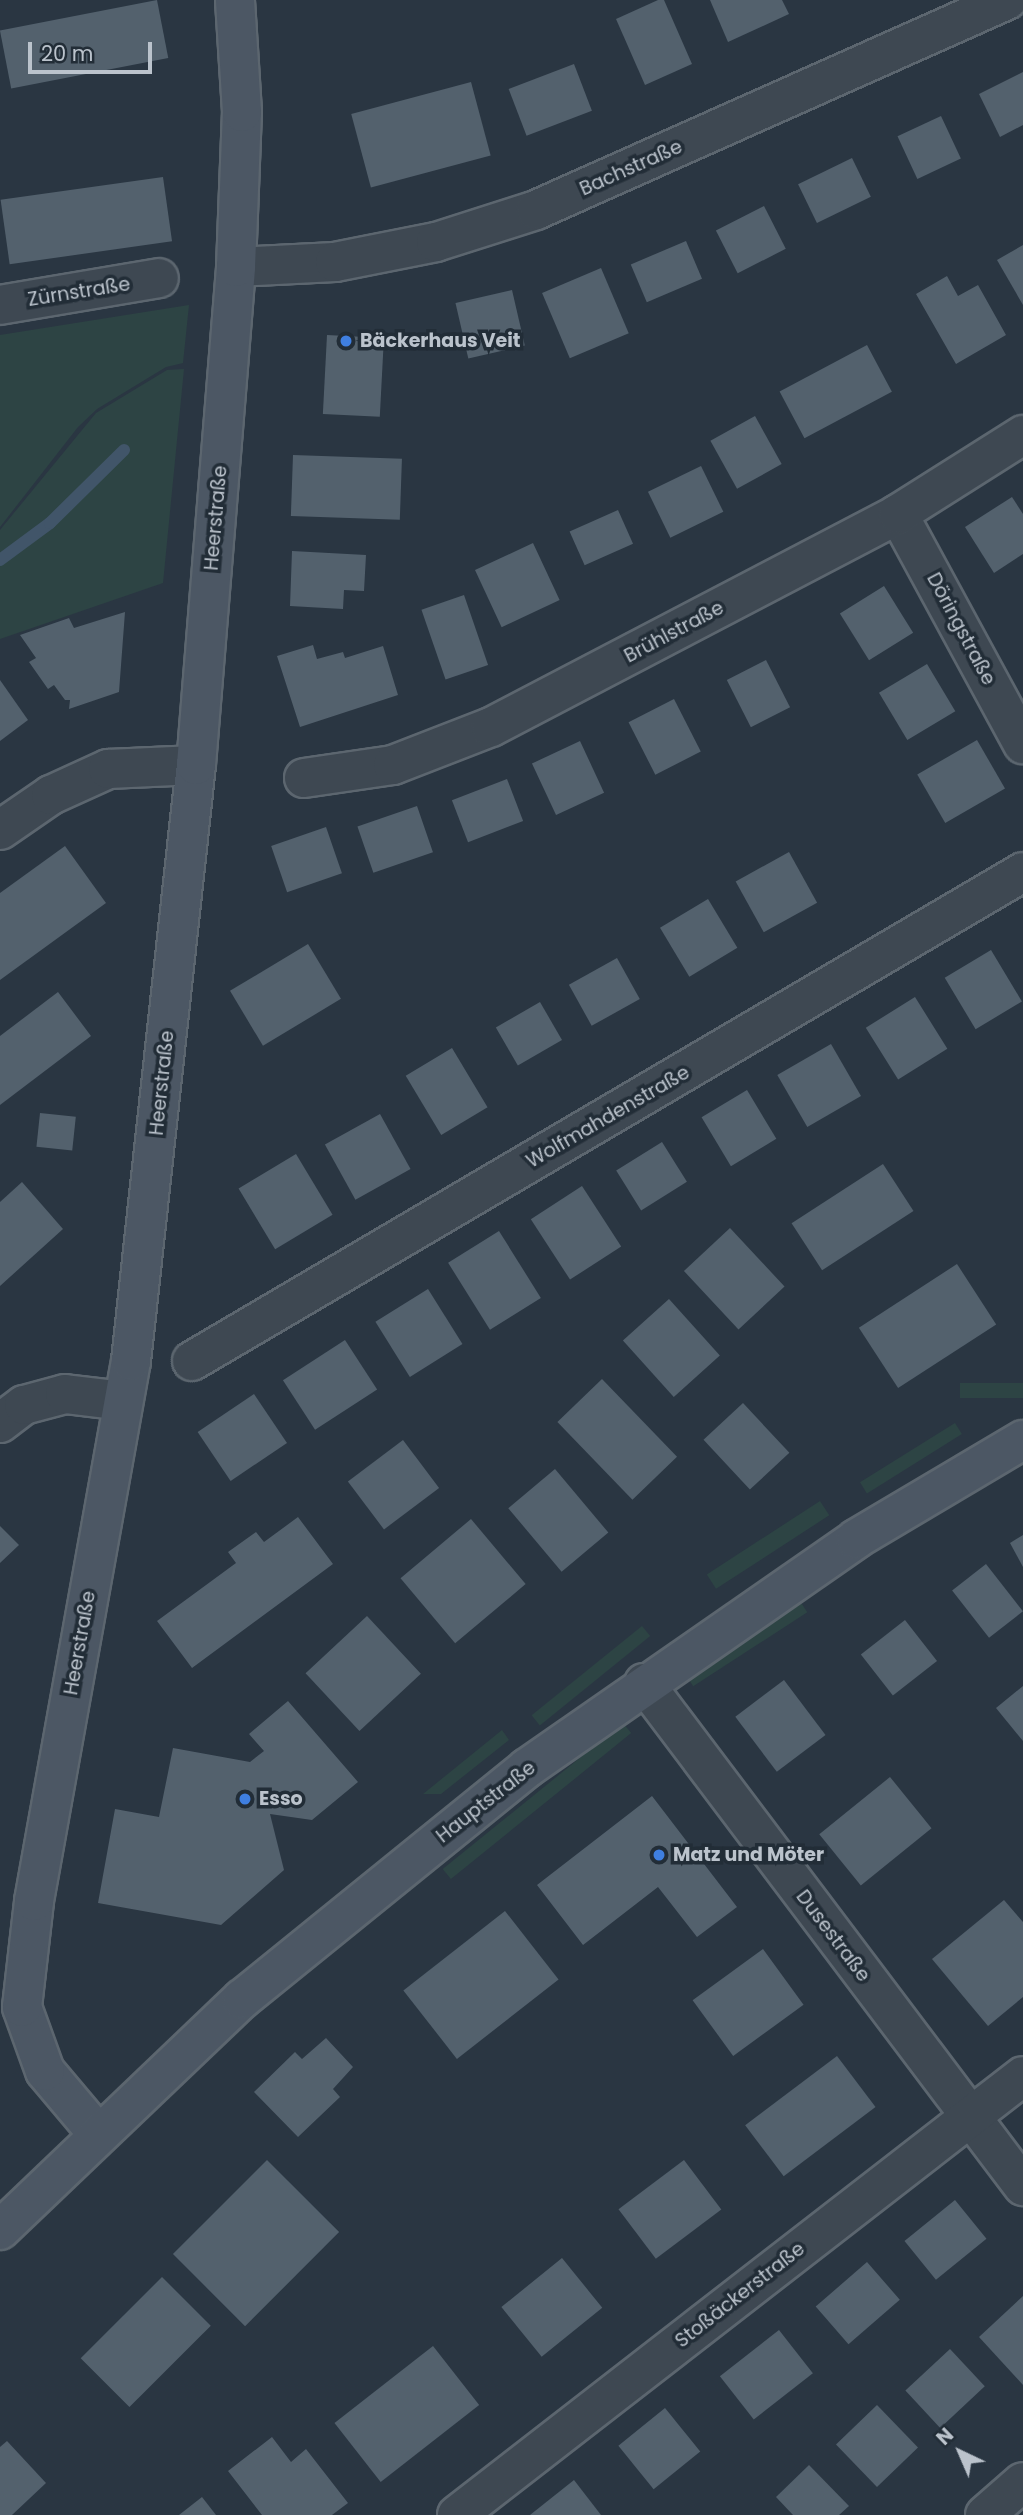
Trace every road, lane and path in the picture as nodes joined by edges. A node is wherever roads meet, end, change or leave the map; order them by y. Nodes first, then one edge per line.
1 (235, 0) edge
2 (1007, 0) edge
3 (236, 267) junction
4 (159, 278) dead end
5 (0, 305) edge
6 (1023, 435) edge
7 (898, 514) junction
8 (1023, 744) edge
9 (196, 765) junction
10 (304, 778) dead end
11 (0, 830) edge
12 (1023, 872) edge
13 (192, 1361) dead end
14 (123, 1401) junction
15 (0, 1423) edge
16 (1023, 1440) edge
17 (645, 1684) junction
18 (1023, 2076) edge
19 (968, 2117) junction
20 (98, 2134) junction
21 (1023, 2186) edge
22 (0, 2230) edge
23 (1023, 2482) edge
24 (457, 2515) edge
25 (985, 2515) edge

1 - 3 street, Heerstraße
2 - 3 street, Bachstraße
3 - 9 street, Heerstraße
4 - 5 street, Zürnstraße
6 - 7 street, Brühlstraße
7 - 8 street, Döringstraße
7 - 10 street, Brühlstraße
9 - 11 street
9 - 14 street, Heerstraße
12 - 13 street, Wolfmahdenstraße
14 - 15 street
14 - 20 street, Heerstraße
16 - 17 street, Hauptstraße
17 - 19 street, Dusestraße
17 - 20 street, Hauptstraße
18 - 19 street, Stoßäckerstraße
19 - 21 street, Dusestraße
19 - 24 street, Stoßäckerstraße
20 - 22 street, Hauptstraße
23 - 25 street

